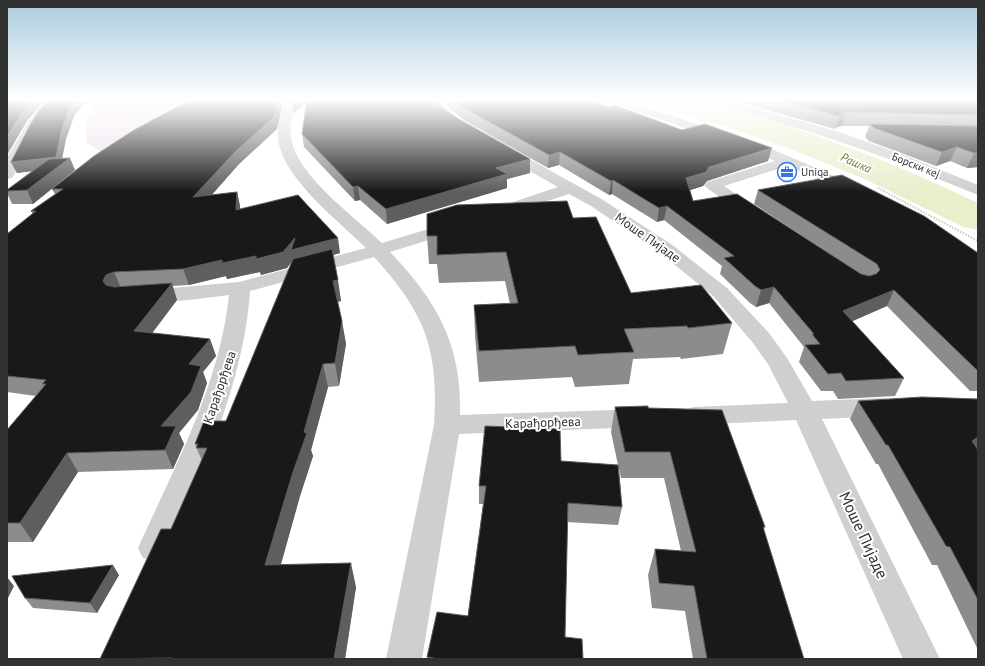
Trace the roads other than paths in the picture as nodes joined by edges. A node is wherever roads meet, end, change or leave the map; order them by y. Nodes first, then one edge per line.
1 (29, 130) edge
2 (285, 130) edge
3 (471, 130) edge
4 (703, 130) edge
5 (818, 130) edge
6 (859, 131) dead end
7 (831, 134) junction
8 (11, 158) edge
9 (789, 161) junction
10 (7, 175) edge
11 (571, 188) junction
12 (978, 190) edge
13 (874, 193) edge
14 (764, 220) edge
15 (379, 250) junction
16 (240, 288) junction
17 (128, 296) edge
18 (909, 406) edge
19 (805, 411) junction
20 (447, 425) junction
21 (154, 548) edge
22 (404, 659) edge
23 (922, 659) edge

1 - 8 street
2 - 15 street
3 - 11 street, Моше Пијаде
4 - 9 street
5 - 7 street, Борски кеј
6 - 7 street, Борски кеј
7 - 12 street, Борски кеј
8 - 10 street
9 - 13 street
9 - 14 street
11 - 15 street
11 - 19 street, Моше Пијаде
15 - 16 street
15 - 20 street
16 - 17 street
16 - 21 street, Карађорђева
18 - 19 street
19 - 20 street, Карађорђева
19 - 23 street, Моше Пијаде
20 - 22 street

